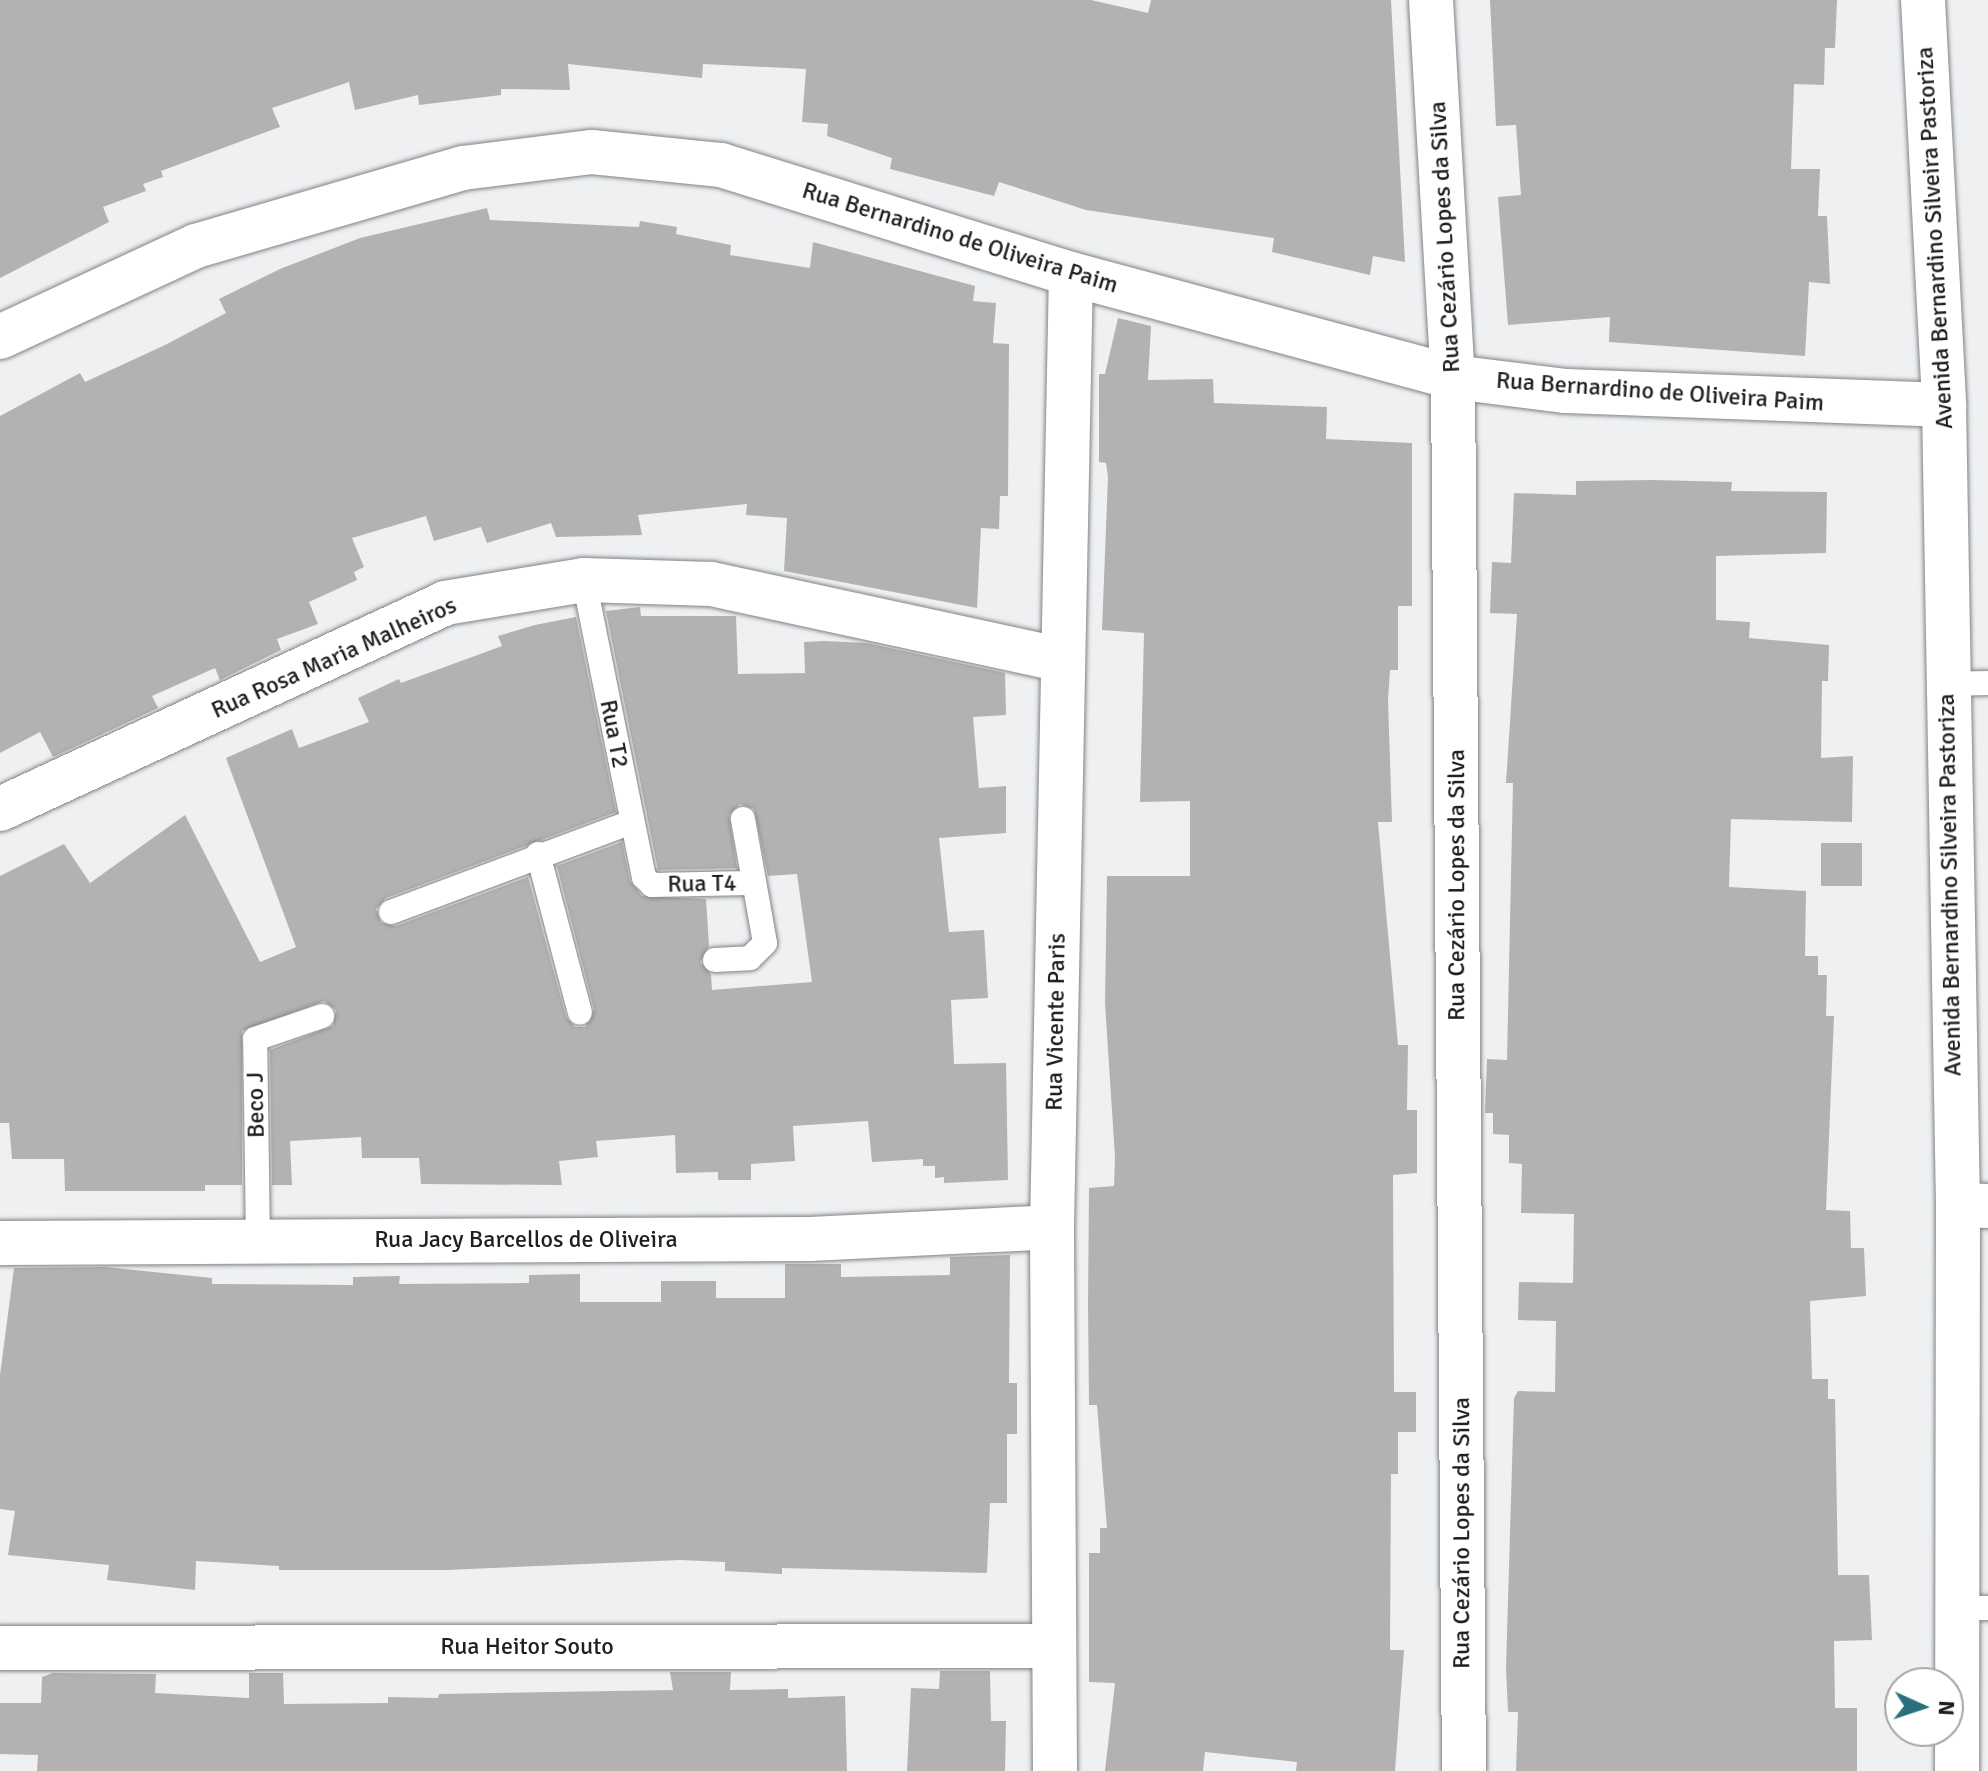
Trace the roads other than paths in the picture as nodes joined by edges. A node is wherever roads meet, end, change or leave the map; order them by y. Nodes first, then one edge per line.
1 (1431, 0) edge
2 (1923, 0) edge
3 (1071, 274) junction
4 (0, 337) edge
5 (1453, 377) junction
6 (1944, 405) junction
7 (584, 580) junction
8 (1062, 660) junction
9 (1988, 683) edge
10 (1945, 684) junction
11 (0, 809) edge
12 (743, 819) dead end
13 (632, 822) junction
14 (538, 854) junction
15 (751, 883) junction
16 (652, 885) joint
17 (391, 912) dead end
18 (715, 960) dead end
19 (580, 1013) dead end
20 (322, 1016) dead end
21 (1973, 1206) edge
22 (1052, 1227) junction
23 (258, 1242) junction
24 (0, 1243) edge
25 (1973, 1608) edge
26 (1054, 1646) junction
27 (0, 1648) edge
28 (1055, 1771) edge
29 (1464, 1771) edge
30 (1957, 1771) edge

1 - 5 street, Rua Cezário Lopes da Silva
2 - 6 street, Avenida Bernardino Silveira Pastoriza
3 - 4 street, Rua Bernardino de Oliveira Paim
3 - 5 street, Rua Bernardino de Oliveira Paim
3 - 8 street, Rua Vicente Paris
5 - 6 street, Rua Bernardino de Oliveira Paim
5 - 29 street, Rua Cezário Lopes da Silva
6 - 10 street, Avenida Bernardino Silveira Pastoriza
7 - 8 street, Rua Rosa Maria Malheiros
7 - 11 street, Rua Rosa Maria Malheiros
7 - 13 lane, Rua T2
8 - 22 street, Rua Vicente Paris
9 - 10 lane
10 - 21 street, Avenida Bernardino Silveira Pastoriza
12 - 15 lane
13 - 14 lane
13 - 16 lane, Rua T2
14 - 17 lane
14 - 19 lane
15 - 16 lane, Rua T4
15 - 18 lane
20 - 23 lane, Beco J
21 - 25 street, Avenida Bernardino Silveira Pastoriza
22 - 23 street, Rua Jacy Barcellos de Oliveira
22 - 26 street, Rua Vicente Paris
23 - 24 street, Rua Jacy Barcellos de Oliveira
25 - 30 street, Avenida Bernardino Silveira Pastoriza
26 - 27 street, Rua Heitor Souto
26 - 28 street, Rua Vicente Paris

